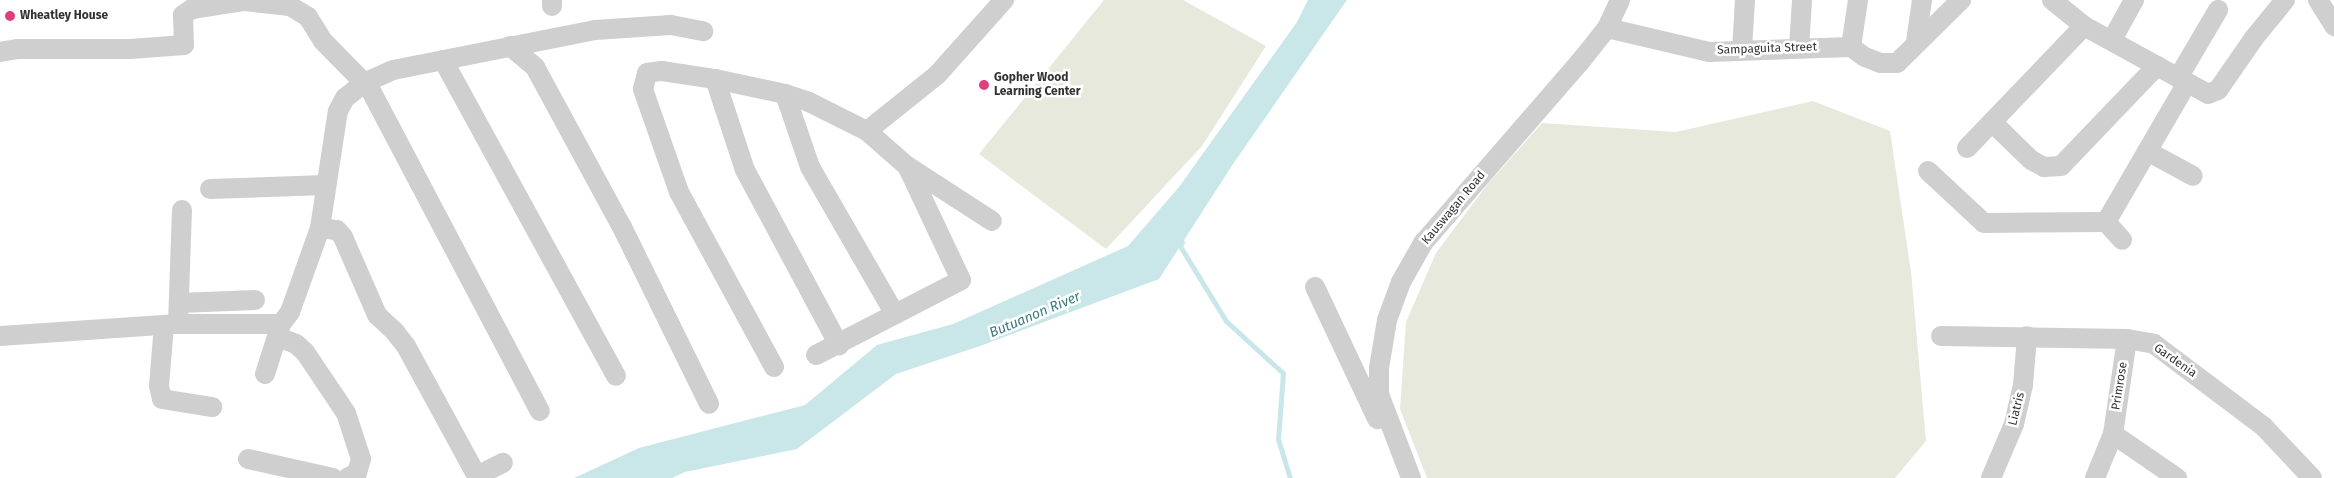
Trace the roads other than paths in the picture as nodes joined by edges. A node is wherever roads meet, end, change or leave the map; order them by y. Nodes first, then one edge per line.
1 (1004, 0) edge
2 (1620, 0) edge
3 (1745, 0) edge
4 (1802, 0) edge
5 (1858, 0) edge
6 (1922, 0) edge
7 (1961, 0) edge
8 (2052, 0) edge
9 (2134, 0) edge
10 (2285, 0) edge
11 (2318, 0) edge
12 (2218, 10) dead end
13 (2084, 26) junction
14 (2334, 26) edge
15 (1606, 28) junction
16 (703, 31) dead end
17 (2112, 40) junction
18 (1916, 42) junction
19 (510, 46) junction
20 (1851, 47) junction
21 (1799, 48) junction
22 (1742, 50) junction
23 (0, 52) edge
24 (443, 60) junction
25 (2157, 66) junction
26 (715, 79) junction
27 (2182, 80) junction
28 (364, 83) junction
29 (785, 94) junction
30 (1993, 122) junction
31 (867, 131) junction
32 (1967, 148) dead end
33 (2147, 151) junction
34 (907, 166) junction
35 (1928, 171) dead end
36 (2193, 176) dead end
37 (326, 185) junction
38 (210, 189) dead end
39 (182, 210) dead end
40 (992, 221) dead end
41 (2106, 222) junction
42 (320, 228) junction
43 (2122, 240) dead end
44 (1315, 288) dead end
45 (255, 300) dead end
46 (178, 303) junction
47 (895, 314) junction
48 (171, 324) junction
49 (279, 330) junction
50 (0, 336) edge
51 (1941, 336) dead end
52 (2027, 336) junction
53 (2127, 339) junction
54 (839, 345) junction
55 (816, 355) dead end
56 (774, 367) dead end
57 (265, 374) dead end
58 (616, 376) dead end
59 (709, 404) dead end
60 (212, 407) dead end
61 (540, 411) dead end
62 (2113, 434) junction
63 (1397, 438) junction
64 (248, 459) dead end
65 (503, 463) dead end
66 (333, 478) edge
67 (347, 478) edge
68 (1411, 478) edge
69 (1990, 478) edge
70 (2094, 478) edge
71 (2177, 478) edge
72 (2312, 478) edge

1 - 31 street
2 - 15 street, Kauswagan Road
3 - 22 street
4 - 21 street
5 - 20 street
6 - 18 street
7 - 18 street
8 - 13 street
9 - 17 street
10 - 27 street
11 - 14 street
12 - 27 street
13 - 17 street
13 - 30 street
15 - 22 street, Sampaguita Street
15 - 63 street, Kauswagan Road
16 - 19 street
17 - 25 street
18 - 20 street
19 - 24 street
19 - 59 street
20 - 21 street, Sampaguita Street
21 - 22 street, Sampaguita Street
23 - 28 street
24 - 28 street
24 - 58 street
25 - 27 street
25 - 30 street
26 - 29 street
26 - 54 street
26 - 56 street
27 - 33 street
28 - 37 street
28 - 61 street
29 - 31 street
29 - 47 street
30 - 32 street
31 - 34 street
33 - 36 street
33 - 41 street
34 - 40 street
34 - 47 street
35 - 41 street
37 - 38 street
37 - 42 street
39 - 46 street
41 - 43 street
42 - 49 street
42 - 65 street
44 - 63 street
45 - 46 street
46 - 48 street
47 - 54 street
48 - 49 street
48 - 50 street
48 - 60 street
49 - 57 street
49 - 67 street
51 - 52 street, Gardenia
52 - 53 street, Gardenia
52 - 69 street, Liatris
53 - 62 street, Primrose
53 - 72 street, Gardenia
54 - 55 street
62 - 70 street, Primrose
62 - 71 street
63 - 68 street, Kauswagan Road
64 - 66 street

